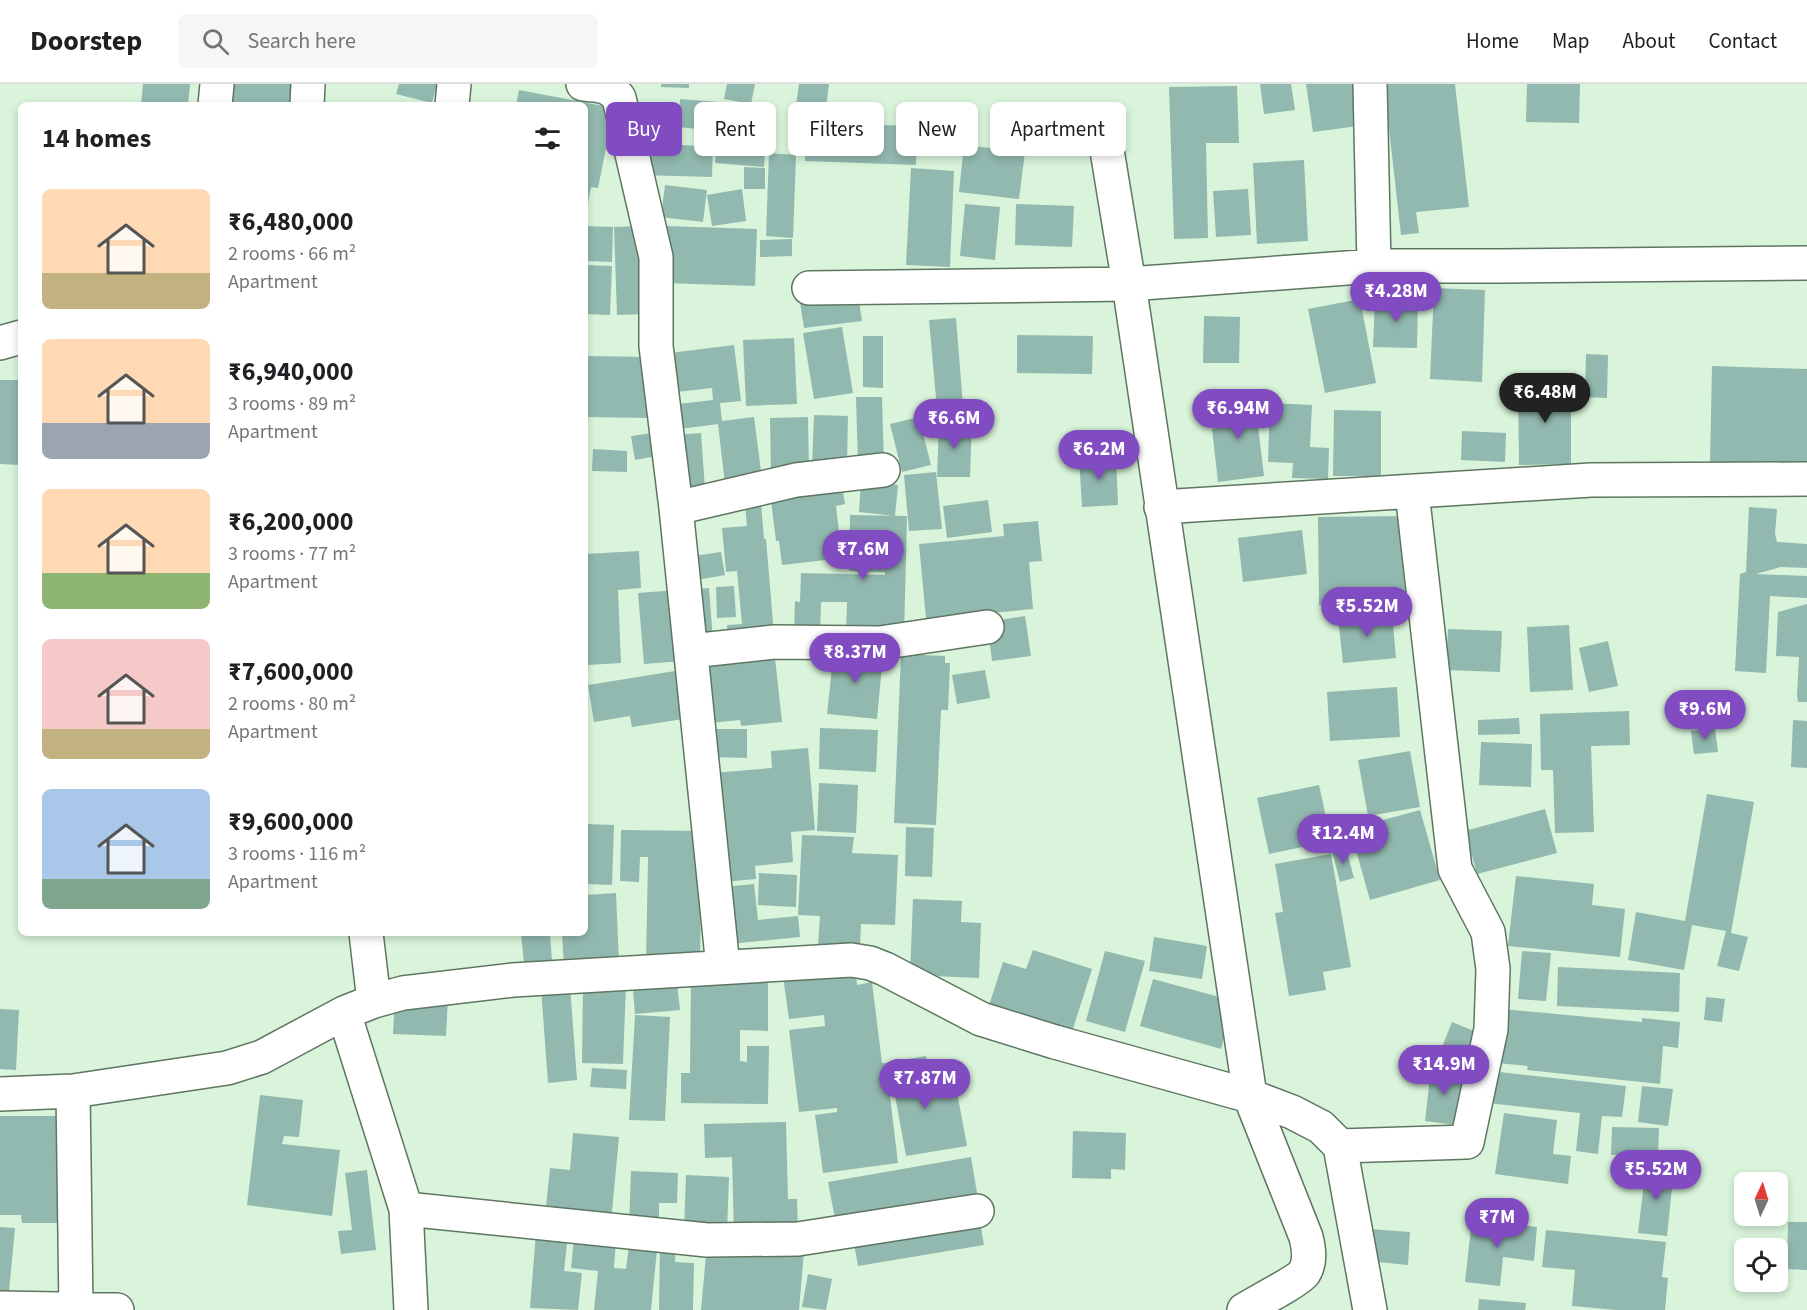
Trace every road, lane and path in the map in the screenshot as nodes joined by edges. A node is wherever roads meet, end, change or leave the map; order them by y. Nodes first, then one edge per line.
1 (217, 84) edge
2 (308, 84) edge
3 (454, 84) edge
4 (583, 84) edge
5 (1370, 84) edge
6 (214, 102) edge
7 (307, 102) edge
8 (452, 102) edge
9 (1108, 156) edge
10 (1807, 263) edge
11 (1374, 266) junction
12 (1129, 284) junction
13 (809, 288) dead end
14 (18, 338) edge
15 (0, 343) edge
16 (884, 470) dead end
17 (1807, 479) edge
18 (1412, 492) junction
19 (1161, 507) junction
20 (676, 508) junction
21 (987, 627) dead end
22 (691, 651) junction
23 (366, 936) edge
24 (723, 967) junction
25 (374, 1001) junction
26 (344, 1013) junction
27 (73, 1090) junction
28 (0, 1094) edge
29 (1250, 1096) junction
30 (1340, 1146) junction
31 (406, 1209) junction
32 (976, 1211) dead end
33 (0, 1308) edge
34 (76, 1310) edge
35 (117, 1310) edge
36 (411, 1310) edge
37 (1244, 1310) edge
38 (1370, 1310) edge

1 - 6 street
2 - 7 street
3 - 8 street
4 - 20 street
5 - 11 street
9 - 12 street
10 - 11 street
11 - 12 street
12 - 13 street
12 - 19 street
14 - 15 street
16 - 20 street
17 - 18 street
18 - 19 street
18 - 30 street
19 - 29 street
20 - 22 street
21 - 22 street
22 - 24 street
23 - 25 street
24 - 25 street
24 - 29 street
25 - 26 street
26 - 27 street
26 - 31 street
27 - 28 street
27 - 34 street
29 - 30 street
29 - 37 street
30 - 38 street
31 - 32 street
31 - 36 street
33 - 34 street
34 - 35 street

